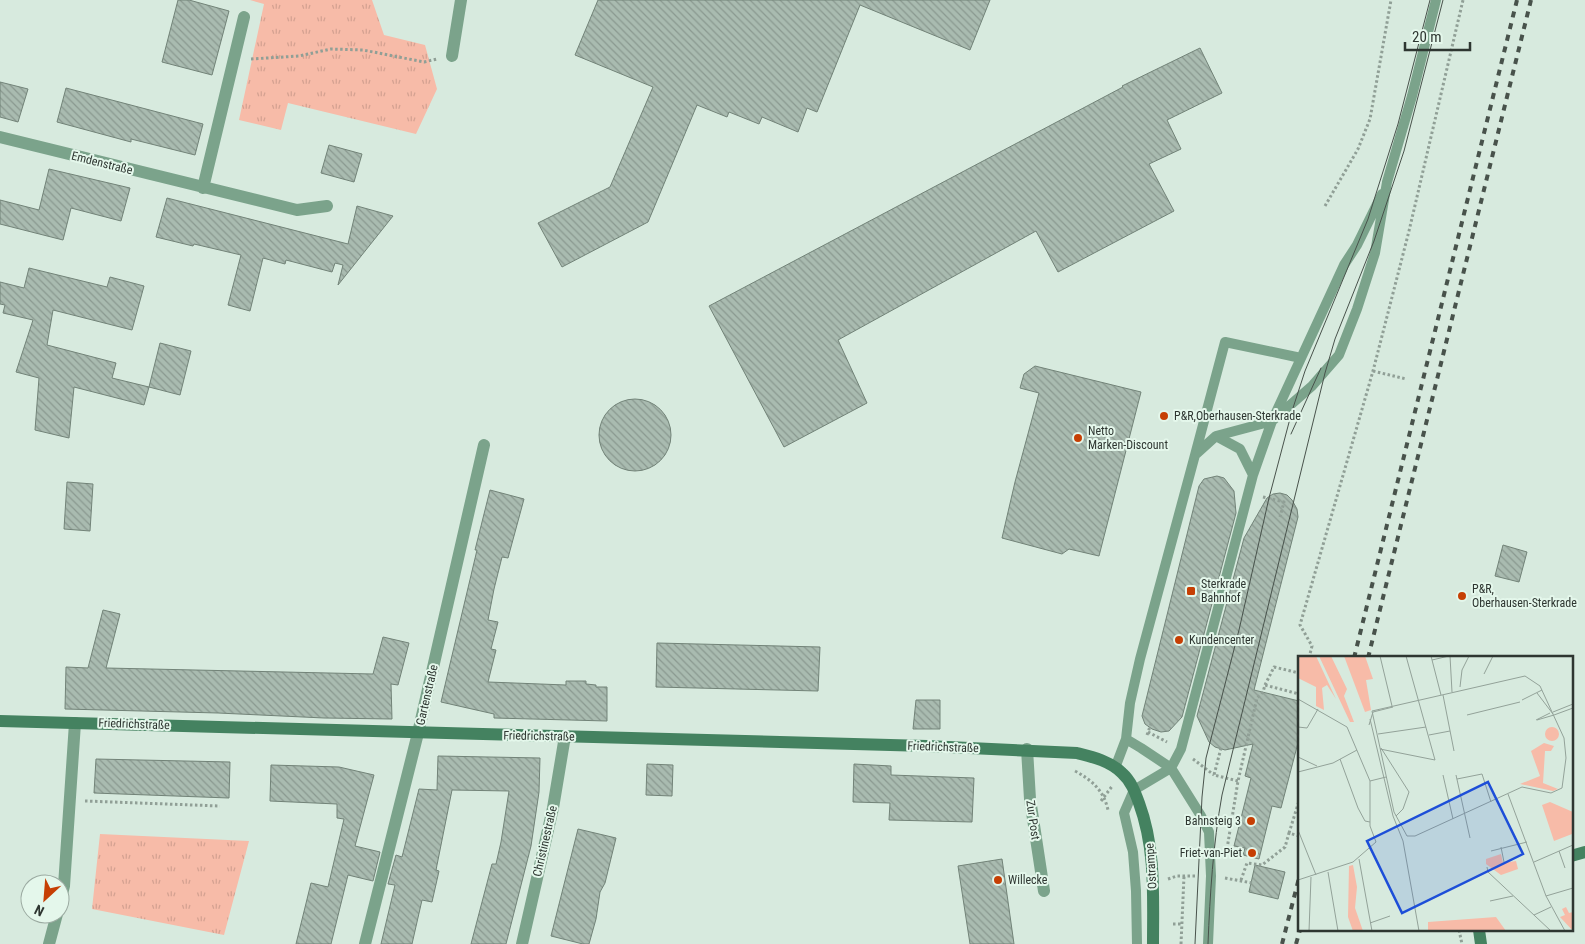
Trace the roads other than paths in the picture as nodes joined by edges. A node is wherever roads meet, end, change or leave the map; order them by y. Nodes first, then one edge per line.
1 (461, 0) edge
2 (1436, 0) edge
3 (244, 17) dead end
4 (452, 56) road end
5 (0, 138) edge
6 (1387, 182) junction
7 (203, 188) junction
8 (328, 206) dead end
9 (1301, 358) junction
10 (1272, 421) junction
11 (1216, 436) junction
12 (484, 445) dead end
13 (1195, 455) junction
14 (1253, 475) junction
15 (0, 721) edge
16 (75, 723) junction
17 (418, 733) junction
18 (565, 736) junction
19 (1126, 739) junction
20 (1027, 749) junction
21 (1115, 768) junction
22 (1171, 768) junction
23 (1134, 790) junction
24 (1585, 852) edge
25 (1572, 856) edge
26 (65, 874) edge
27 (1044, 891) dead end
28 (54, 924) edge
29 (49, 944) edge
30 (365, 944) edge
31 (522, 944) edge
32 (1137, 944) edge
33 (1153, 944) edge
34 (1208, 944) edge

1 - 4 street
2 - 6 lane
3 - 7 street
5 - 7 street, Emdenstraße
6 - 9 lane
6 - 10 lane
7 - 8 street, Emdenstraße
9 - 10 lane
9 - 13 lane
10 - 11 lane
10 - 14 lane
11 - 13 lane
11 - 14 lane
12 - 17 street, Gartenstraße
13 - 19 lane
14 - 22 lane
15 - 16 main road, Friedrichstraße
16 - 17 main road, Friedrichstraße
16 - 26 street
17 - 18 main road, Friedrichstraße
17 - 30 street, Gartenstraße
18 - 20 main road, Friedrichstraße
18 - 31 street, Christinestraße
19 - 21 lane
19 - 22 lane
20 - 21 main road, Friedrichstraße
20 - 27 street, Zur Post
21 - 23 main road, Ostrampe
22 - 23 lane
22 - 34 lane
23 - 32 lane
23 - 33 main road, Ostrampe
24 - 25 main road
28 - 29 street

